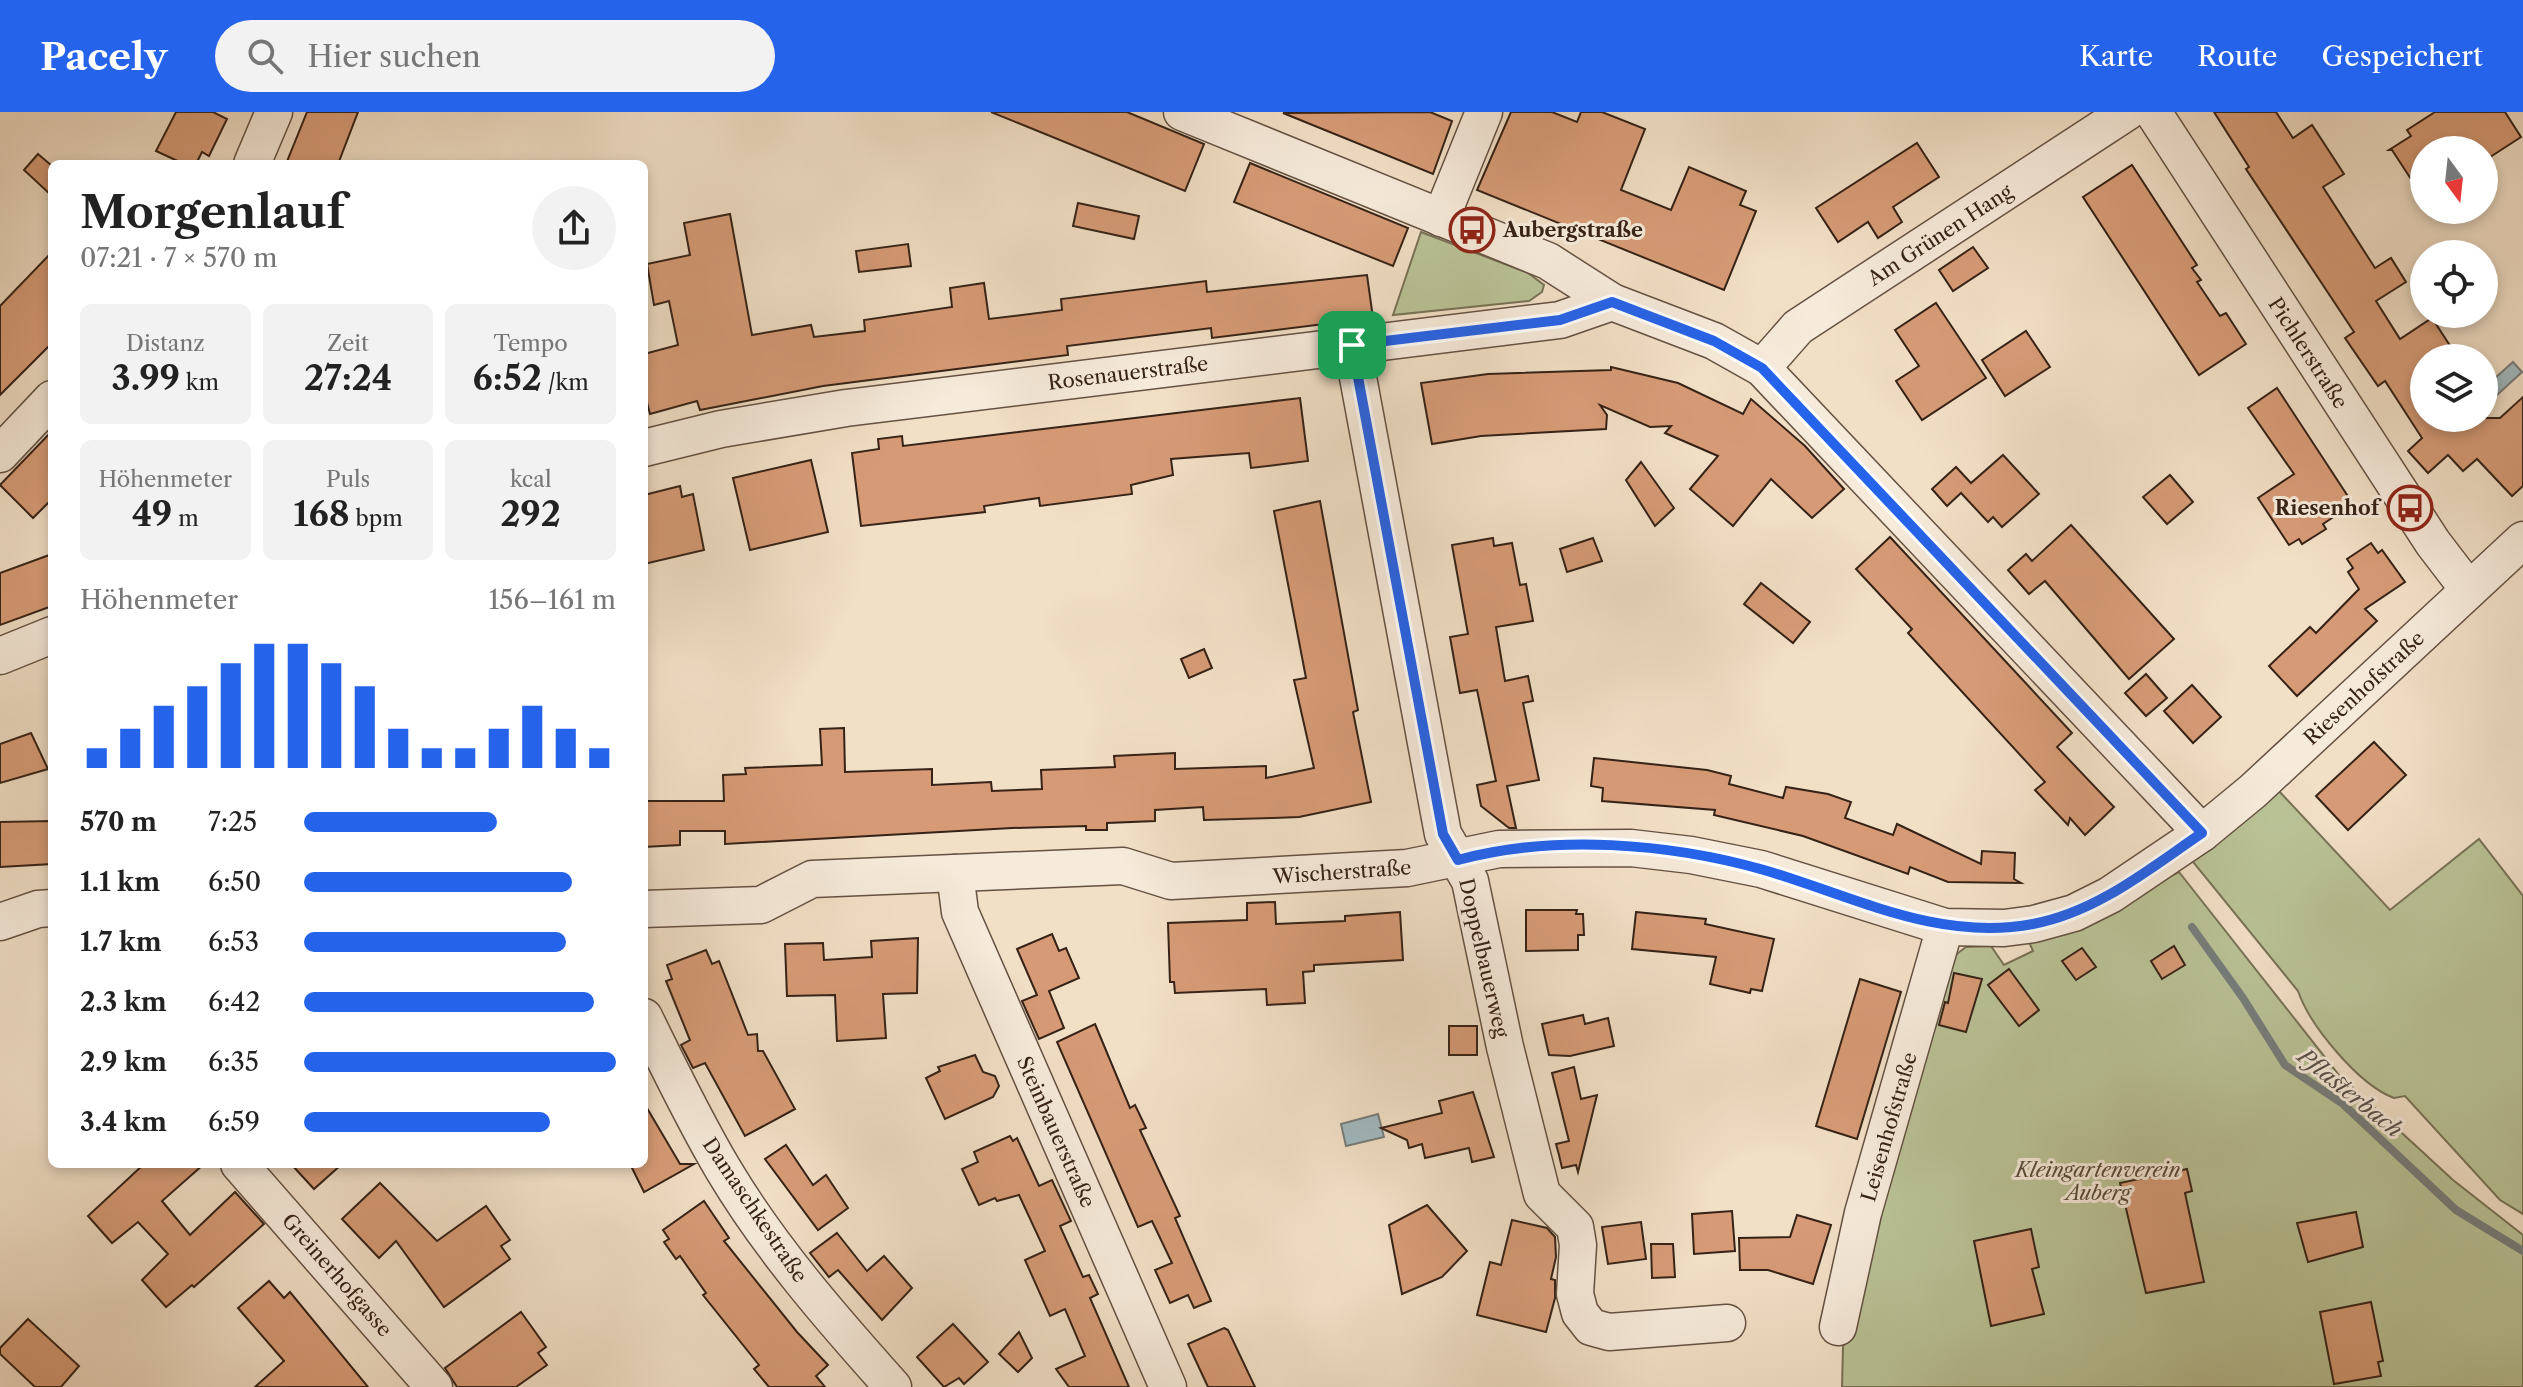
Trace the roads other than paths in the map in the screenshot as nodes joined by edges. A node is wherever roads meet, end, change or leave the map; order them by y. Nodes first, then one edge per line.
1 (274, 112) edge
2 (1182, 112) edge
3 (1484, 112) edge
4 (2127, 112) edge
5 (2153, 112) edge
6 (254, 160) edge
7 (1441, 218) junction
8 (1612, 302) junction
9 (1352, 345) junction
10 (1762, 368) junction
11 (48, 403) edge
12 (648, 447) edge
13 (0, 454) edge
14 (2523, 540) edge
15 (2469, 590) junction
16 (48, 637) edge
17 (0, 656) edge
18 (2202, 833) junction
19 (1458, 860) junction
20 (955, 873) junction
21 (48, 908) edge
22 (648, 909) edge
23 (0, 922) edge
24 (1945, 927) junction
25 (648, 1025) edge
26 (242, 1168) edge
27 (1727, 1323) dead end
28 (1838, 1327) dead end
29 (434, 1387) edge
30 (893, 1387) edge
31 (1168, 1387) edge

1 - 6 street
2 - 7 street
3 - 7 street
4 - 10 street, Am Grünen Hang
5 - 15 street, Pichlerstraße
7 - 8 street
8 - 9 street, Rosenauerstraße
8 - 10 street
9 - 12 street, Rosenauerstraße
9 - 19 street, Doppelbauerweg
10 - 18 street
11 - 13 street
14 - 15 street, Riesenhofstraße
15 - 18 street, Riesenhofstraße
16 - 17 street
18 - 24 street, Wischerstraße
19 - 20 street, Wischerstraße
19 - 24 street, Wischerstraße
19 - 27 street, Doppelbauerweg
20 - 22 street, Wischerstraße
20 - 31 street, Steinbauerstraße
21 - 23 street
24 - 28 street, Leisenhofstraße
25 - 30 street, Damaschkestraße
26 - 29 street, Greinerhofgasse

